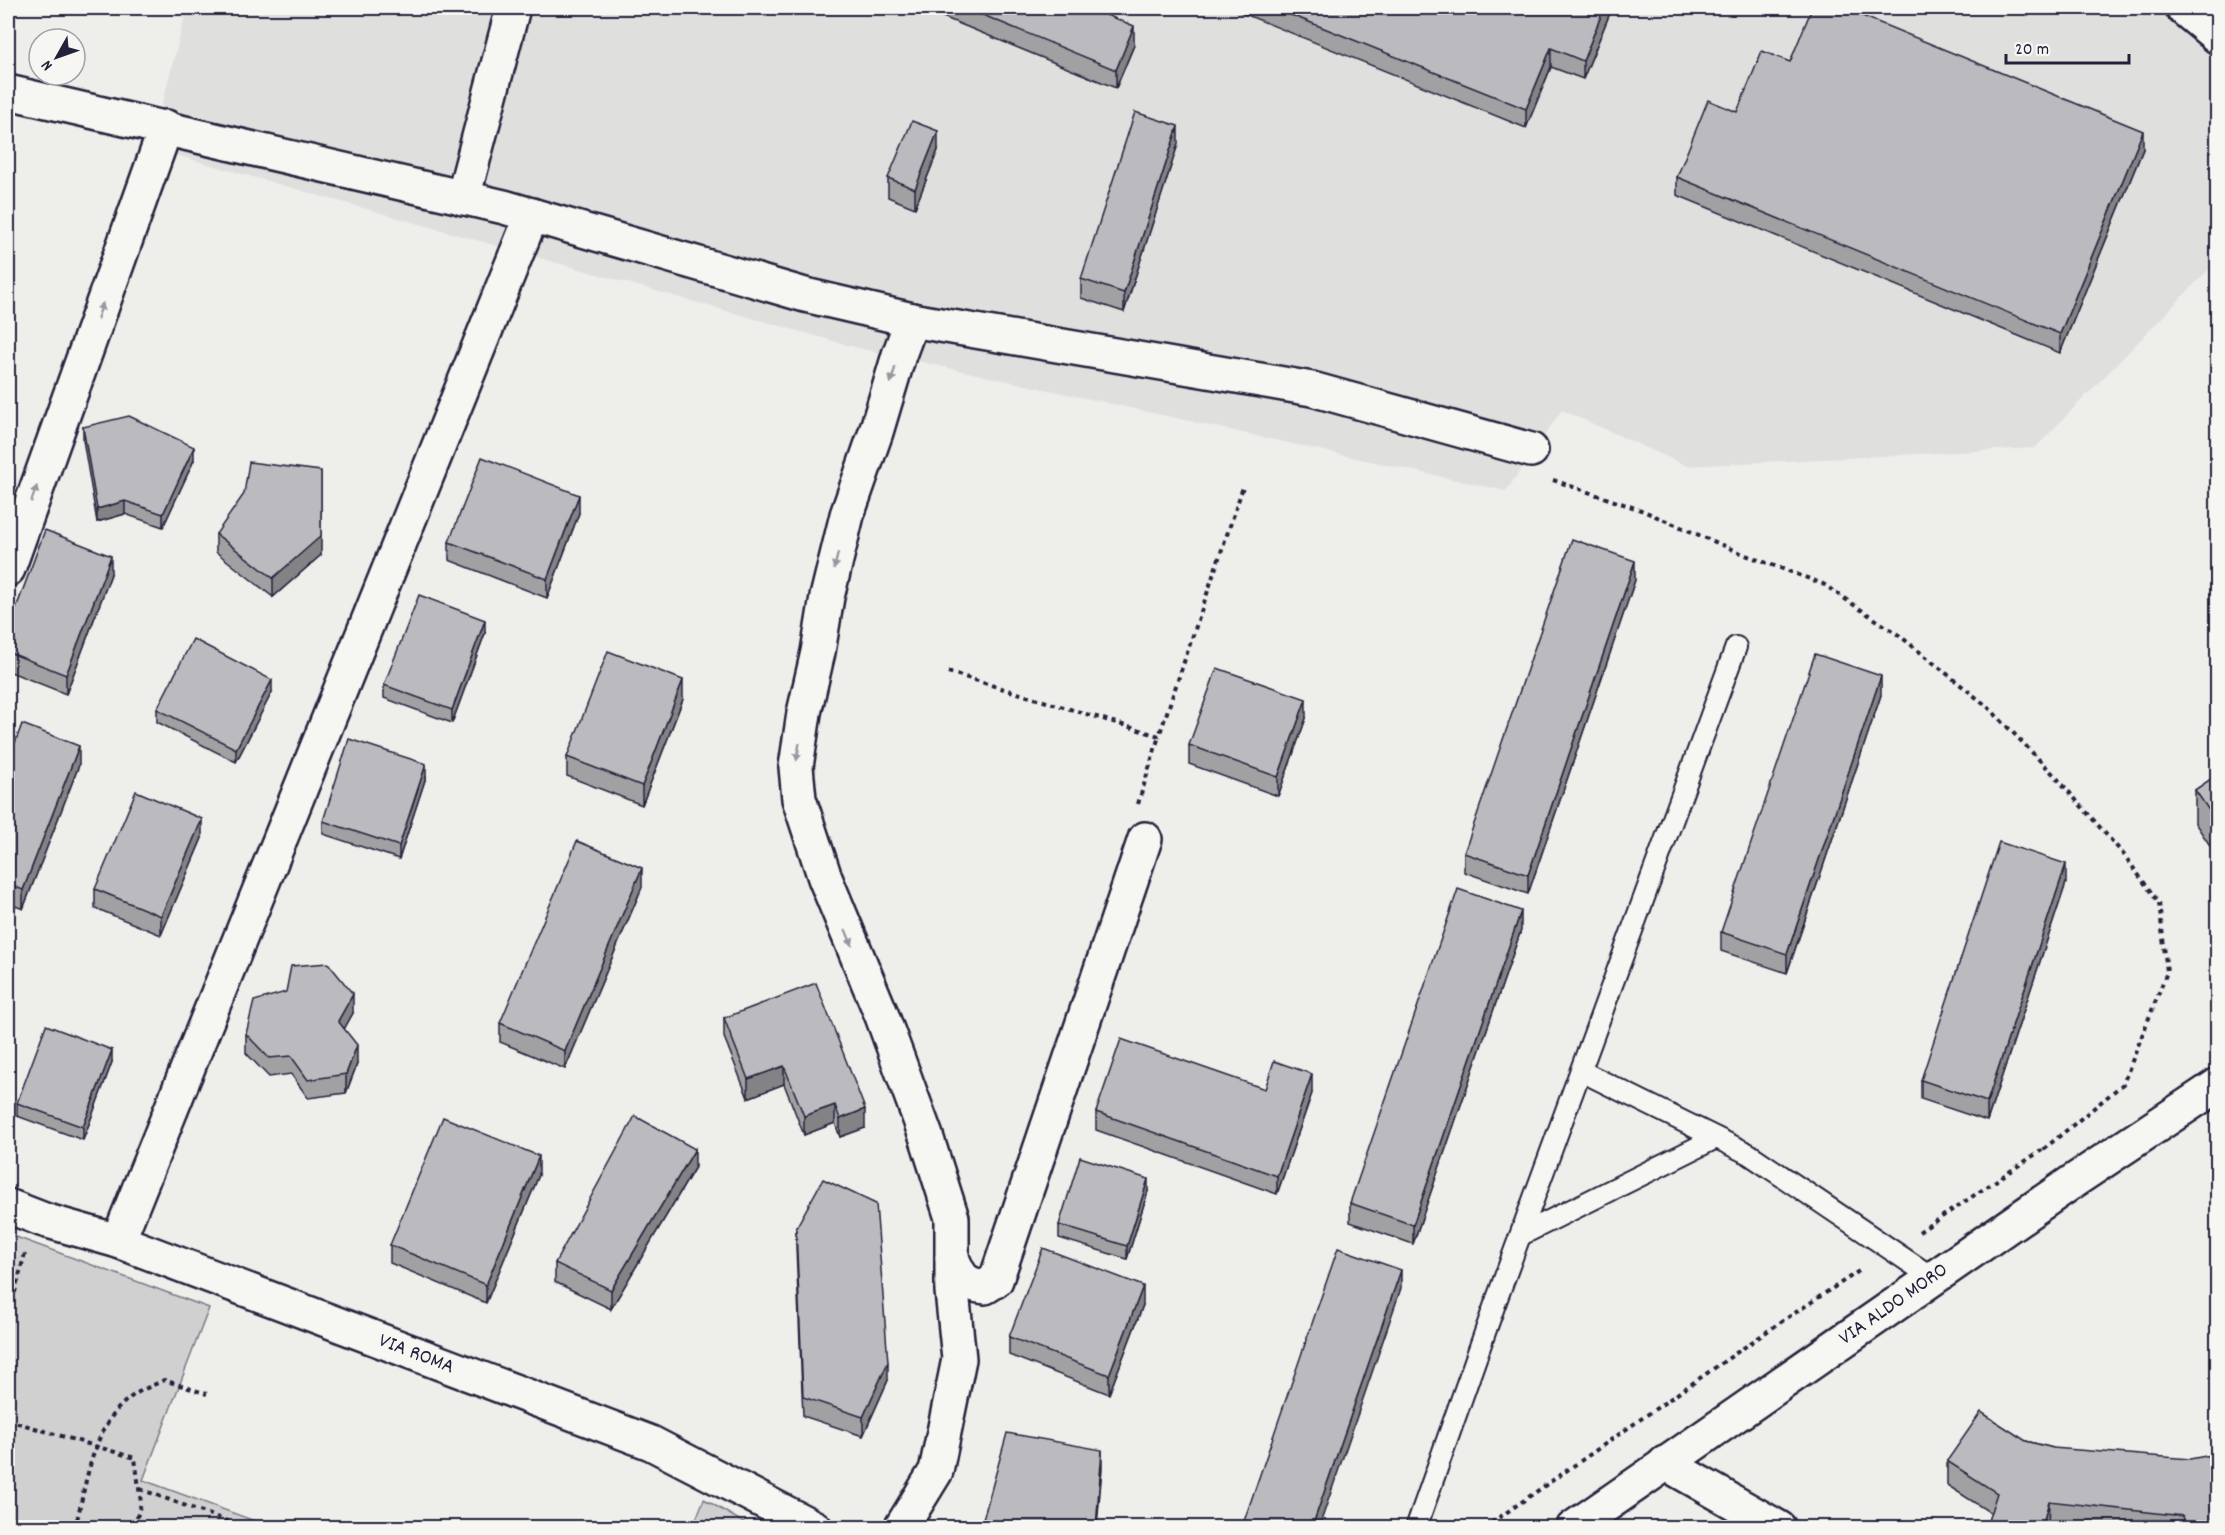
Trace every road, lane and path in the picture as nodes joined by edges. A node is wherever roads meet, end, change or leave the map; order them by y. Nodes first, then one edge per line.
1 (513, 8) edge
2 (2183, 8) edge
3 (2217, 37) edge
4 (8, 92) edge
5 (166, 127) junction
6 (463, 198) junction
7 (532, 215) junction
8 (912, 320) junction
9 (1531, 450) dead end
10 (1552, 480) dead end
11 (1243, 487) dead end
12 (8, 569) edge
13 (1736, 647) dead end
14 (948, 672) dead end
15 (1159, 736) junction
16 (1145, 839) joint
17 (1581, 1071) junction
18 (2217, 1086) edge
19 (1716, 1138) junction
20 (2045, 1148) junction
21 (2072, 1182) junction
22 (21, 1212) edge
23 (1521, 1235) junction
24 (118, 1241) junction
25 (1891, 1250) junction
26 (952, 1258) junction
27 (1933, 1278) junction
28 (8, 1319) edge
29 (207, 1394) dead end
30 (8, 1420) edge
31 (96, 1446) junction
32 (1665, 1463) junction
33 (140, 1489) junction
34 (75, 1527) edge
35 (134, 1527) edge
36 (246, 1527) edge
37 (815, 1527) edge
38 (901, 1527) edge
39 (1416, 1527) edge
40 (1484, 1527) edge
41 (1573, 1527) edge
42 (1779, 1527) edge

1 - 6 street
2 - 3 street
4 - 5 street
5 - 6 street
12 -> 5 street
6 - 7 street
7 - 8 street
7 - 24 street
8 - 9 street
8 -> 26 street
10 - 20 path
11 - 15 path
13 - 17 lane
14 - 15 path
15 - 16 path
16 - 26 street
17 - 19 lane
17 - 23 lane
18 - 21 street, VIA ALDO MORO
19 - 23 lane
19 - 25 lane
20 - 21 path
20 - 25 path
21 - 27 street, VIA ALDO MORO
22 - 24 street, VIA ROMA
22 - 28 path
23 - 39 lane
24 - 37 street, VIA ROMA
25 - 27 lane
25 - 40 path
26 - 38 street
27 - 32 street, VIA ALDO MORO
29 - 31 path
30 - 31 path
31 - 33 path
31 - 34 path
32 - 41 street, VIA ALDO MORO
32 - 42 street
33 - 35 path
33 - 36 path

